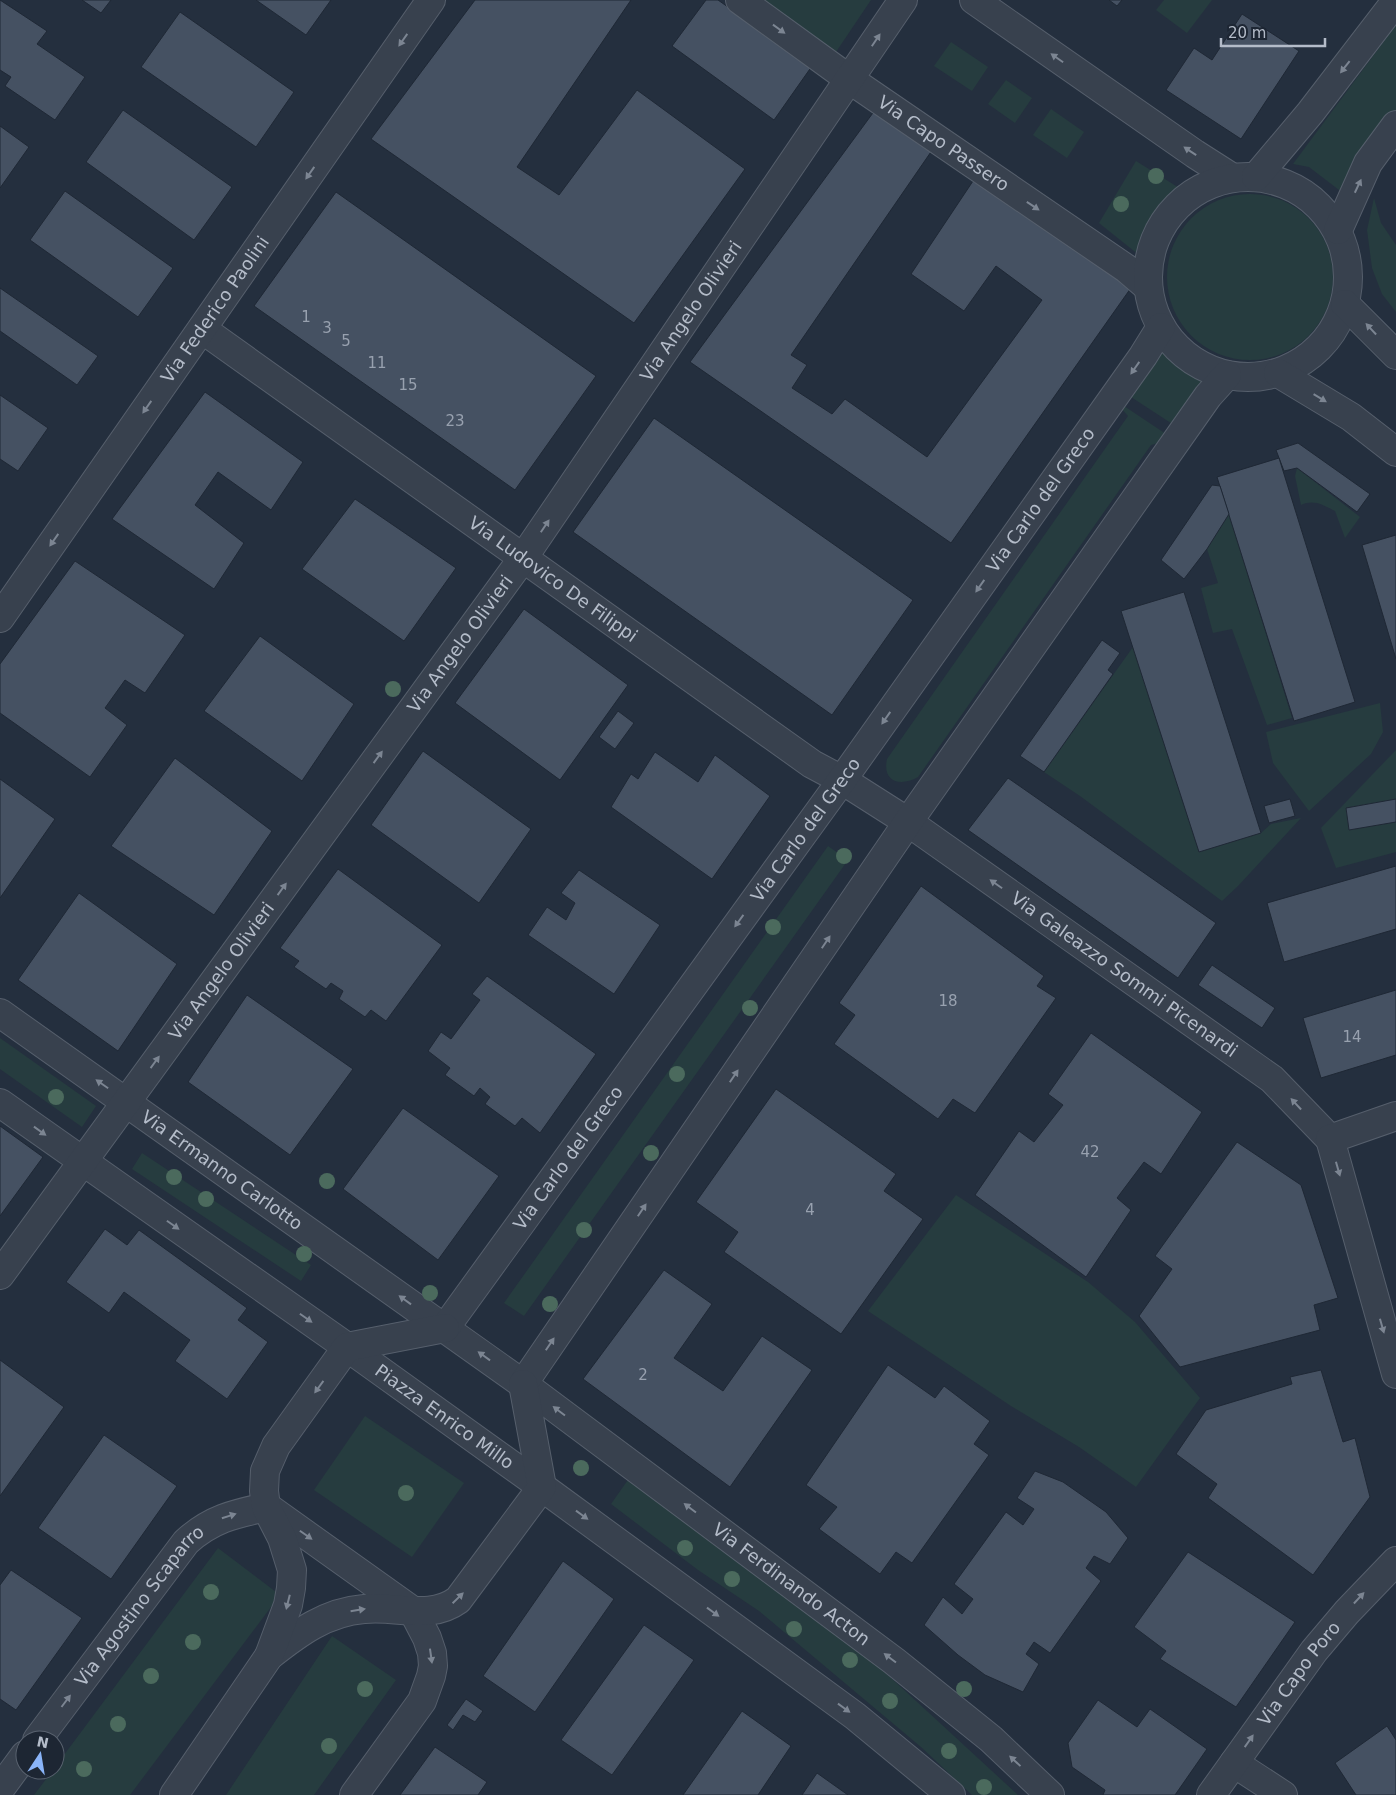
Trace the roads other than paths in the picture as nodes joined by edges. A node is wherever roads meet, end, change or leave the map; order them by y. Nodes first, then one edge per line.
1 (431, 0) edge
2 (740, 0) edge
3 (903, 0) edge
4 (974, 0) edge
5 (1396, 1) edge
6 (849, 79) junction
7 (1396, 125) edge
8 (1244, 177) junction
9 (1338, 230) junction
10 (1148, 287) junction
11 (1345, 304) junction
12 (1161, 327) junction
13 (202, 328) junction
14 (1396, 355) edge
15 (1278, 373) junction
16 (1227, 375) junction
17 (1396, 452) edge
18 (523, 558) junction
19 (0, 618) edge
20 (842, 780) junction
21 (908, 822) junction
22 (0, 1012) edge
23 (127, 1102) junction
24 (0, 1103) edge
25 (1396, 1116) edge
26 (1330, 1140) junction
27 (82, 1162) junction
28 (0, 1275) edge
29 (445, 1328) junction
30 (347, 1347) junction
31 (1396, 1374) edge
32 (522, 1384) junction
33 (542, 1486) junction
34 (266, 1507) junction
35 (1396, 1561) edge
36 (413, 1611) junction
37 (269, 1656) junction
38 (45, 1730) edge
39 (1234, 1763) junction
40 (15, 1769) edge
41 (0, 1789) edge
42 (174, 1795) edge
43 (354, 1795) edge
44 (951, 1795) edge
45 (1050, 1795) edge
46 (1211, 1795) edge
47 (1283, 1795) edge

1 -> 13 street, Via Federico Paolini
2 -> 6 street, Via Capo Passero
6 -> 3 street, Via Angelo Olivieri
8 -> 4 street
5 -> 8 street
6 -> 10 street, Via Capo Passero
18 -> 6 street, Via Angelo Olivieri
9 -> 7 street
8 - 9 street
8 - 10 street
9 - 11 street
10 - 12 street
14 -> 11 street
11 - 15 street
12 - 16 street
12 -> 20 street, Via Carlo del Greco
13 - 18 street, Via Ludovico De Filippi
13 -> 19 street, Via Federico Paolini
15 - 16 street
15 -> 17 street
16 - 21 street
18 - 20 street, Via Ludovico De Filippi
23 -> 18 street, Via Angelo Olivieri
20 - 21 street, Via Ludovico De Filippi
20 -> 29 street, Via Carlo del Greco
26 -> 21 street, Via Galeazzo Sommi Picenardi
32 -> 21 street
23 -> 22 street, Via Ermanno Carlotto
23 - 27 street, Via Angelo Olivieri
29 -> 23 street, Via Ermanno Carlotto
24 -> 27 street
25 - 26 street
26 -> 31 street
27 - 28 street, Via Angelo Olivieri
27 -> 30 street
29 - 30 street, Piazza Enrico Millo
32 -> 29 street
30 - 33 street, Piazza Enrico Millo
30 -> 34 street
32 - 33 street, Piazza Enrico Millo
45 -> 32 street, Via Ferdinando Acton
36 -> 33 street
33 -> 44 street
34 -> 36 street
34 -> 37 street
38 -> 34 street, Via Agostino Scaparro
39 -> 35 street, Via Capo Poro
37 -> 36 street
36 -> 43 street
37 - 42 street
39 - 46 street, Via Capo Poro
39 - 47 street
40 - 41 street

